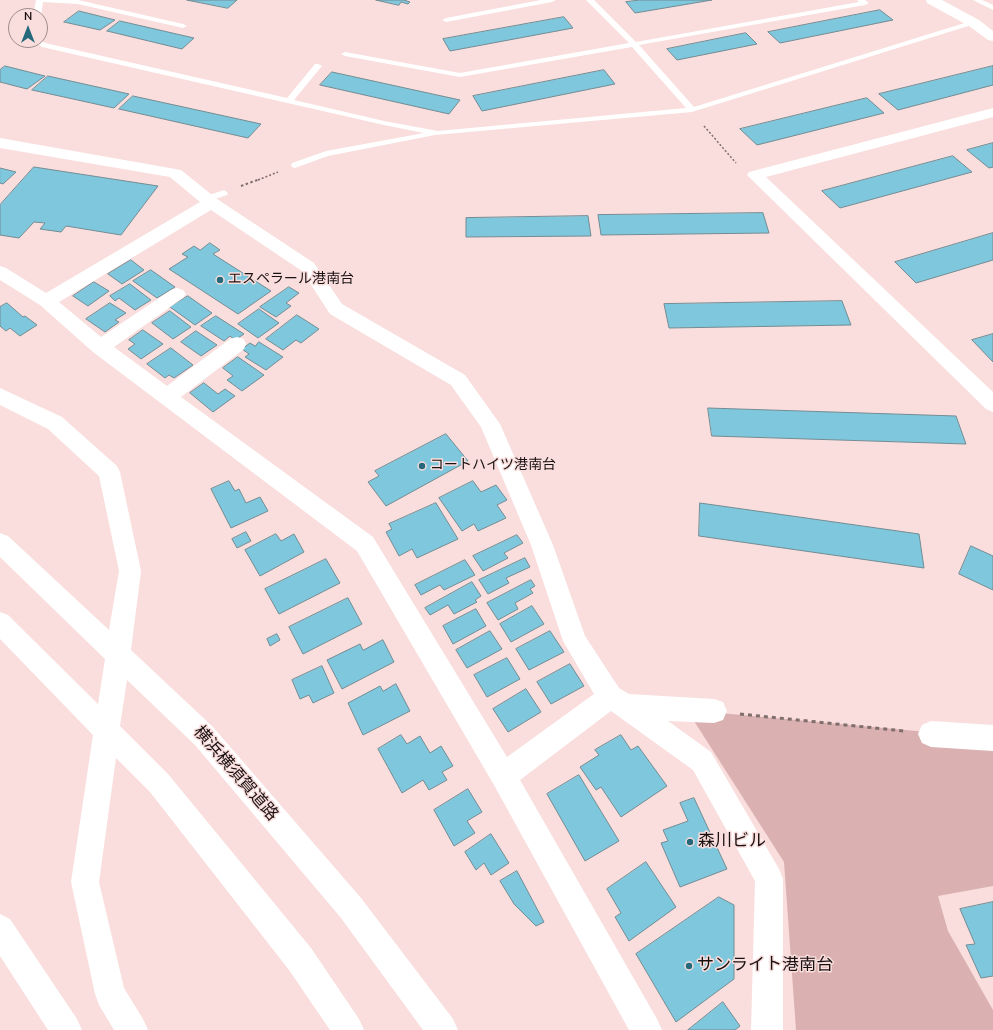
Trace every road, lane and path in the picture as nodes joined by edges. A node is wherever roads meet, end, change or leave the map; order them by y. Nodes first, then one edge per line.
1 (45, 0) edge
2 (552, 0) edge
3 (590, 0) edge
4 (861, 0) edge
5 (932, 0) edge
6 (977, 0) edge
7 (80, 1) edge
8 (993, 8) edge
9 (446, 20) dead end
10 (974, 23) junction
11 (183, 26) dead end
12 (993, 37) edge
13 (635, 45) junction
14 (48, 46) edge
15 (345, 54) dead end
16 (318, 66) dead end
17 (289, 101) junction
18 (692, 110) junction
19 (993, 112) edge
20 (700, 121) dead end
21 (438, 132) junction
22 (0, 143) edge
23 (295, 165) joint
24 (740, 167) dead end
25 (214, 198) junction
26 (0, 272) edge
27 (177, 294) dead end
28 (46, 301) junction
29 (237, 344) dead end
30 (100, 347) junction
31 (0, 396) edge
32 (167, 397) junction
33 (993, 404) edge
34 (0, 543) edge
35 (0, 623) edge
36 (619, 701) junction
37 (714, 711) joint
38 (931, 734) joint
39 (993, 738) edge
40 (503, 776) junction
41 (0, 929) edge
42 (66, 1030) edge
43 (132, 1030) edge
44 (348, 1030) edge
45 (442, 1030) edge
46 (646, 1030) edge
47 (767, 1030) edge

1 - 7 lane
2 - 9 lane
3 - 13 lane
4 - 13 lane
5 - 10 main road
6 - 8 lane
7 - 11 lane
10 - 12 main road
10 - 18 lane
13 - 15 lane
13 - 18 lane
14 - 17 lane
16 - 17 lane
17 - 21 lane
18 - 21 lane
19 - 33 main road
20 - 24 path
21 - 23 lane
22 - 25 main road
23 - 25 path
25 - 28 main road
25 - 36 main road
26 - 28 main road
27 - 30 main road
28 - 30 main road
29 - 32 main road
30 - 32 main road
31 - 43 main road
32 - 40 main road
34 - 45 main road, 横浜横須賀道路
35 - 44 main road
36 - 37 main road
36 - 40 main road
36 - 47 main road
37 - 38 path
38 - 39 main road
40 - 46 main road
41 - 42 main road

